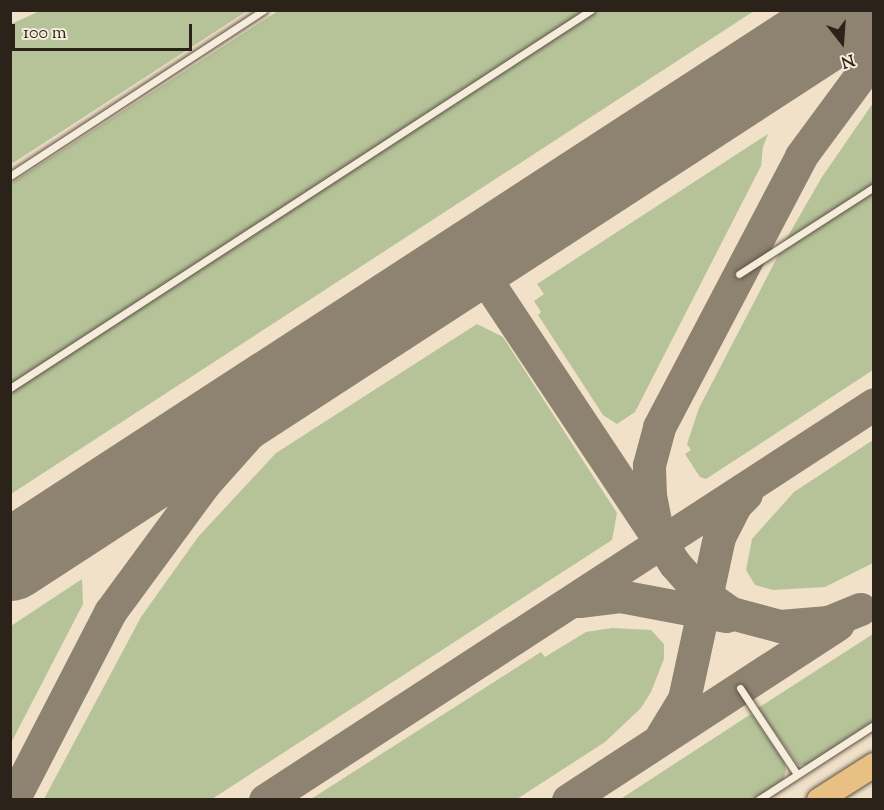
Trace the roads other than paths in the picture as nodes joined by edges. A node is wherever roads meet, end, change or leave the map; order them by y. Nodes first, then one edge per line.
1 (264, 10) edge
2 (591, 10) edge
3 (10, 176) edge
4 (873, 187) edge
5 (739, 274) dead end
6 (10, 388) edge
7 (740, 688) dead end
8 (873, 725) edge
9 (873, 765) edge
10 (797, 774) junction
11 (758, 800) edge
12 (819, 800) edge

1 - 3 lane
2 - 6 lane
4 - 5 lane
7 - 10 lane
8 - 10 lane
9 - 12 highway
10 - 11 lane

